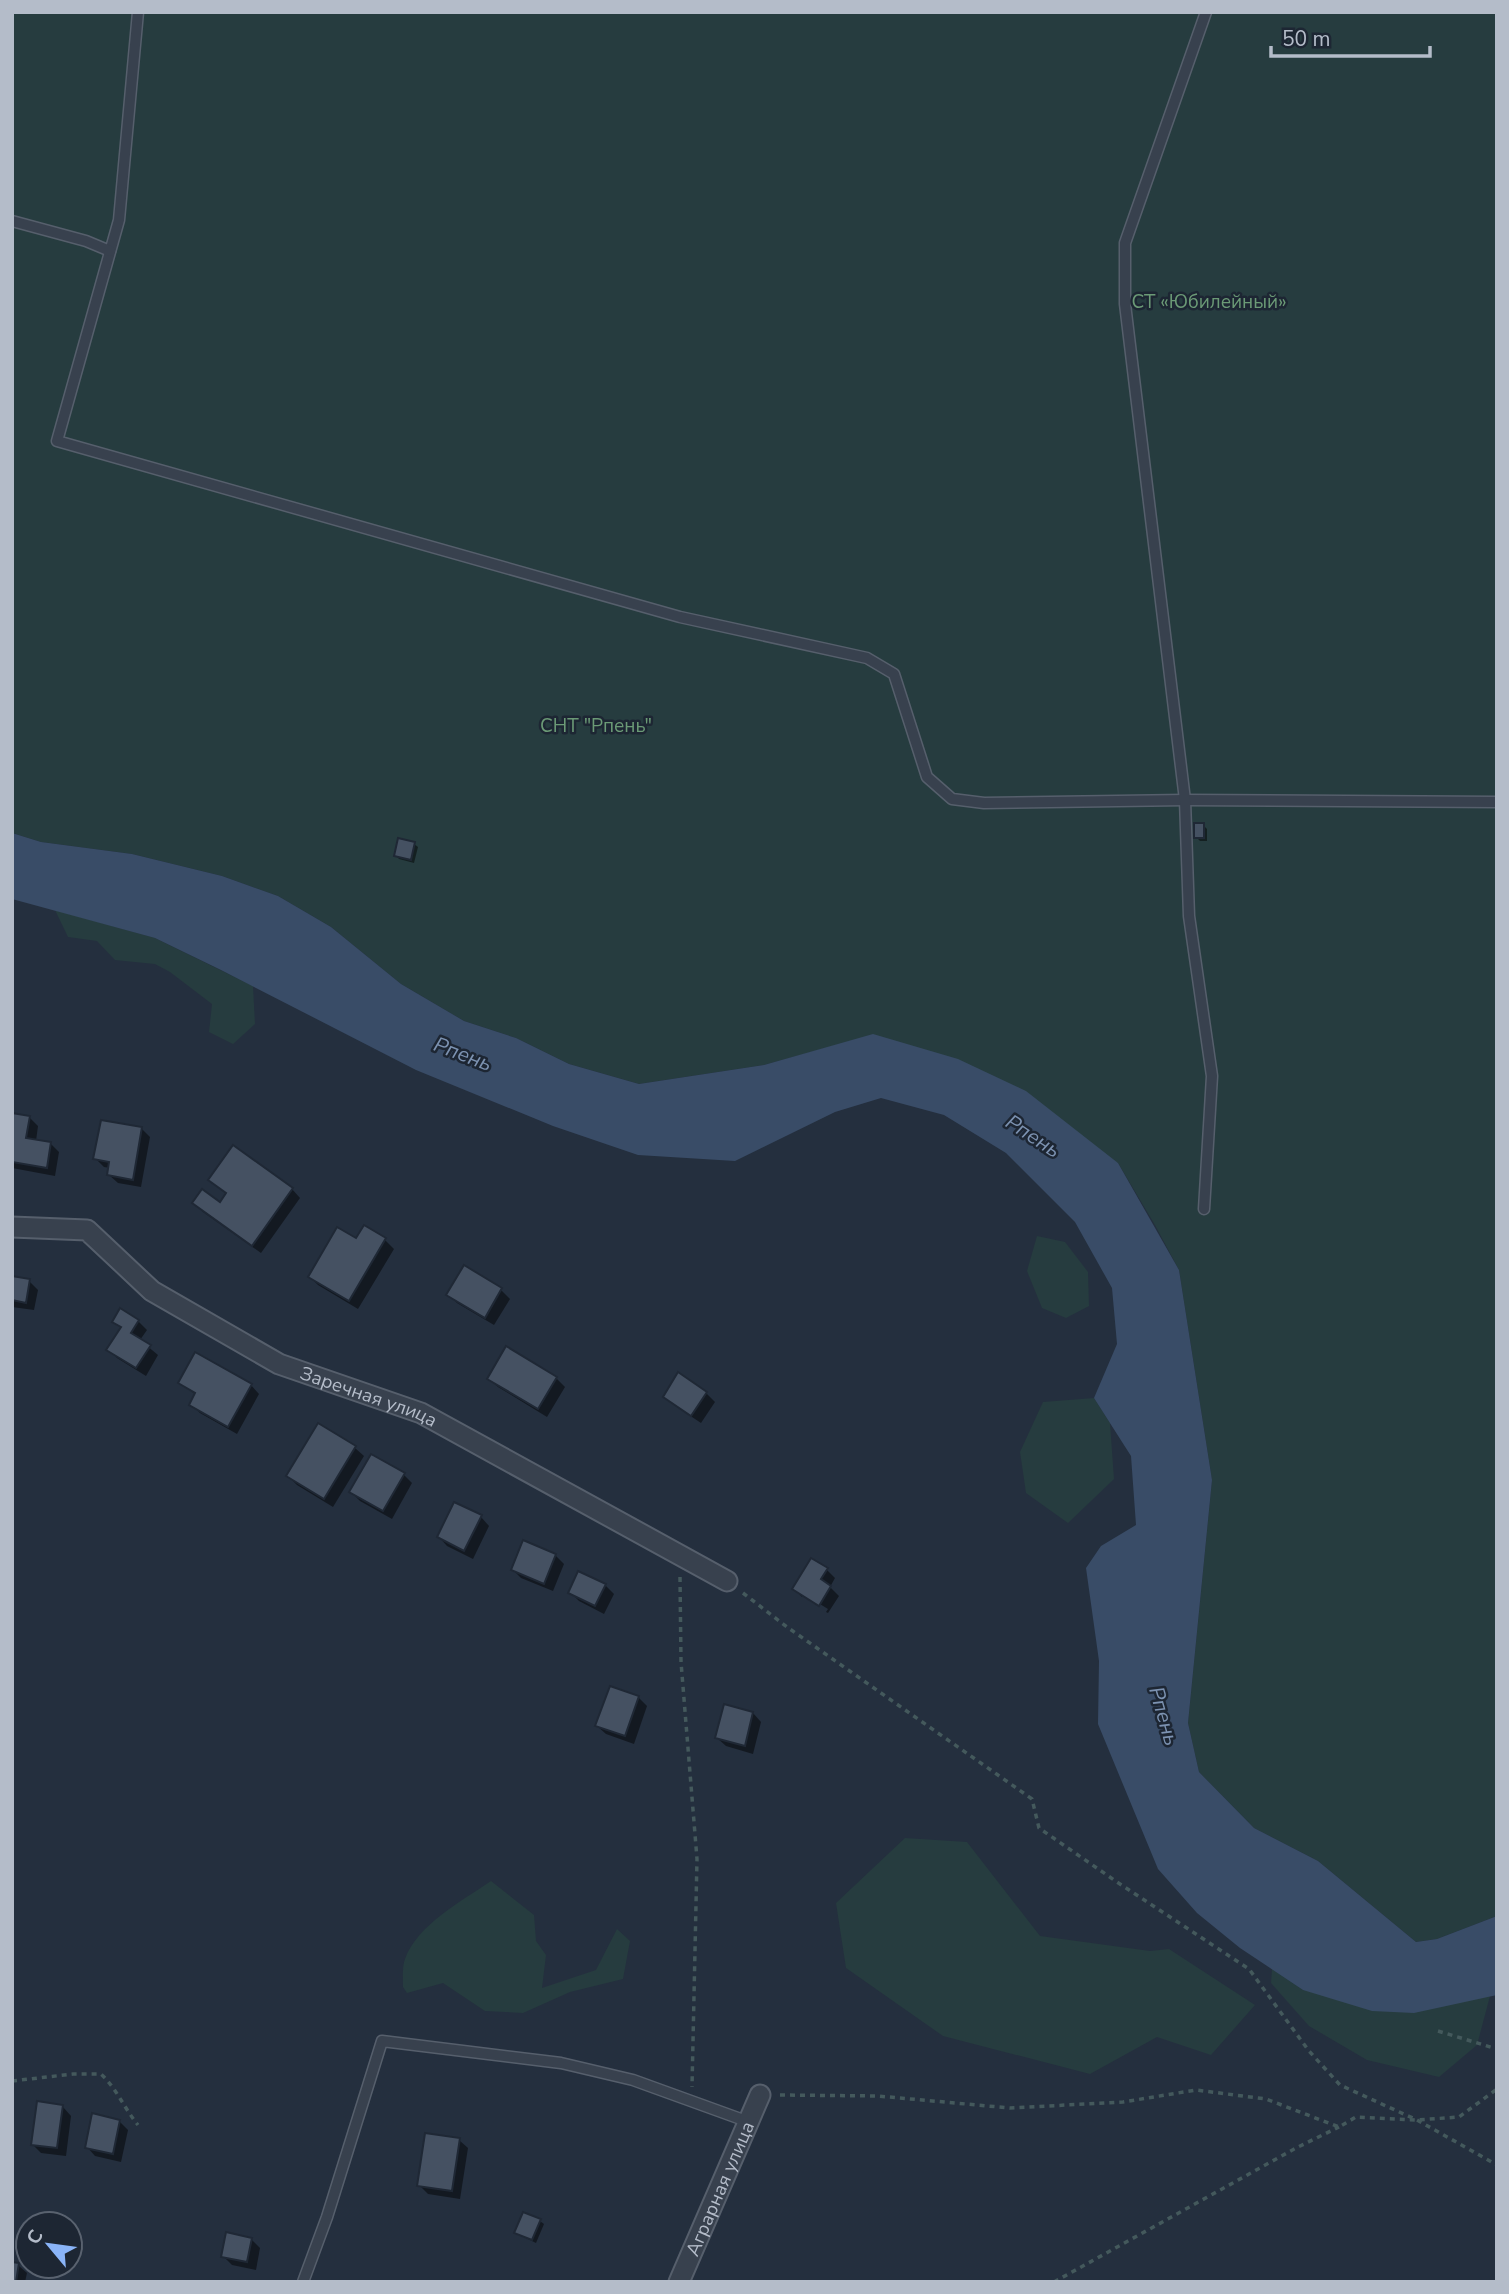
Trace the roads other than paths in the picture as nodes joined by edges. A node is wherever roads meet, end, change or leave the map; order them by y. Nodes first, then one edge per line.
1 (138, 12) edge
2 (1206, 12) edge
3 (12, 221) edge
4 (110, 251) junction
5 (1185, 800) junction
6 (1497, 802) edge
7 (1204, 1209) dead end
8 (12, 1227) edge
9 (727, 1581) road end
10 (760, 2095) road end
11 (749, 2122) junction
12 (303, 2282) edge
13 (679, 2282) edge

1 - 4 lane
2 - 5 lane
3 - 4 lane
4 - 5 lane
5 - 6 lane
5 - 7 lane
8 - 9 street, Заречная улица
10 - 11 street, Аграрная улица
11 - 12 lane
11 - 13 street, Аграрная улица

